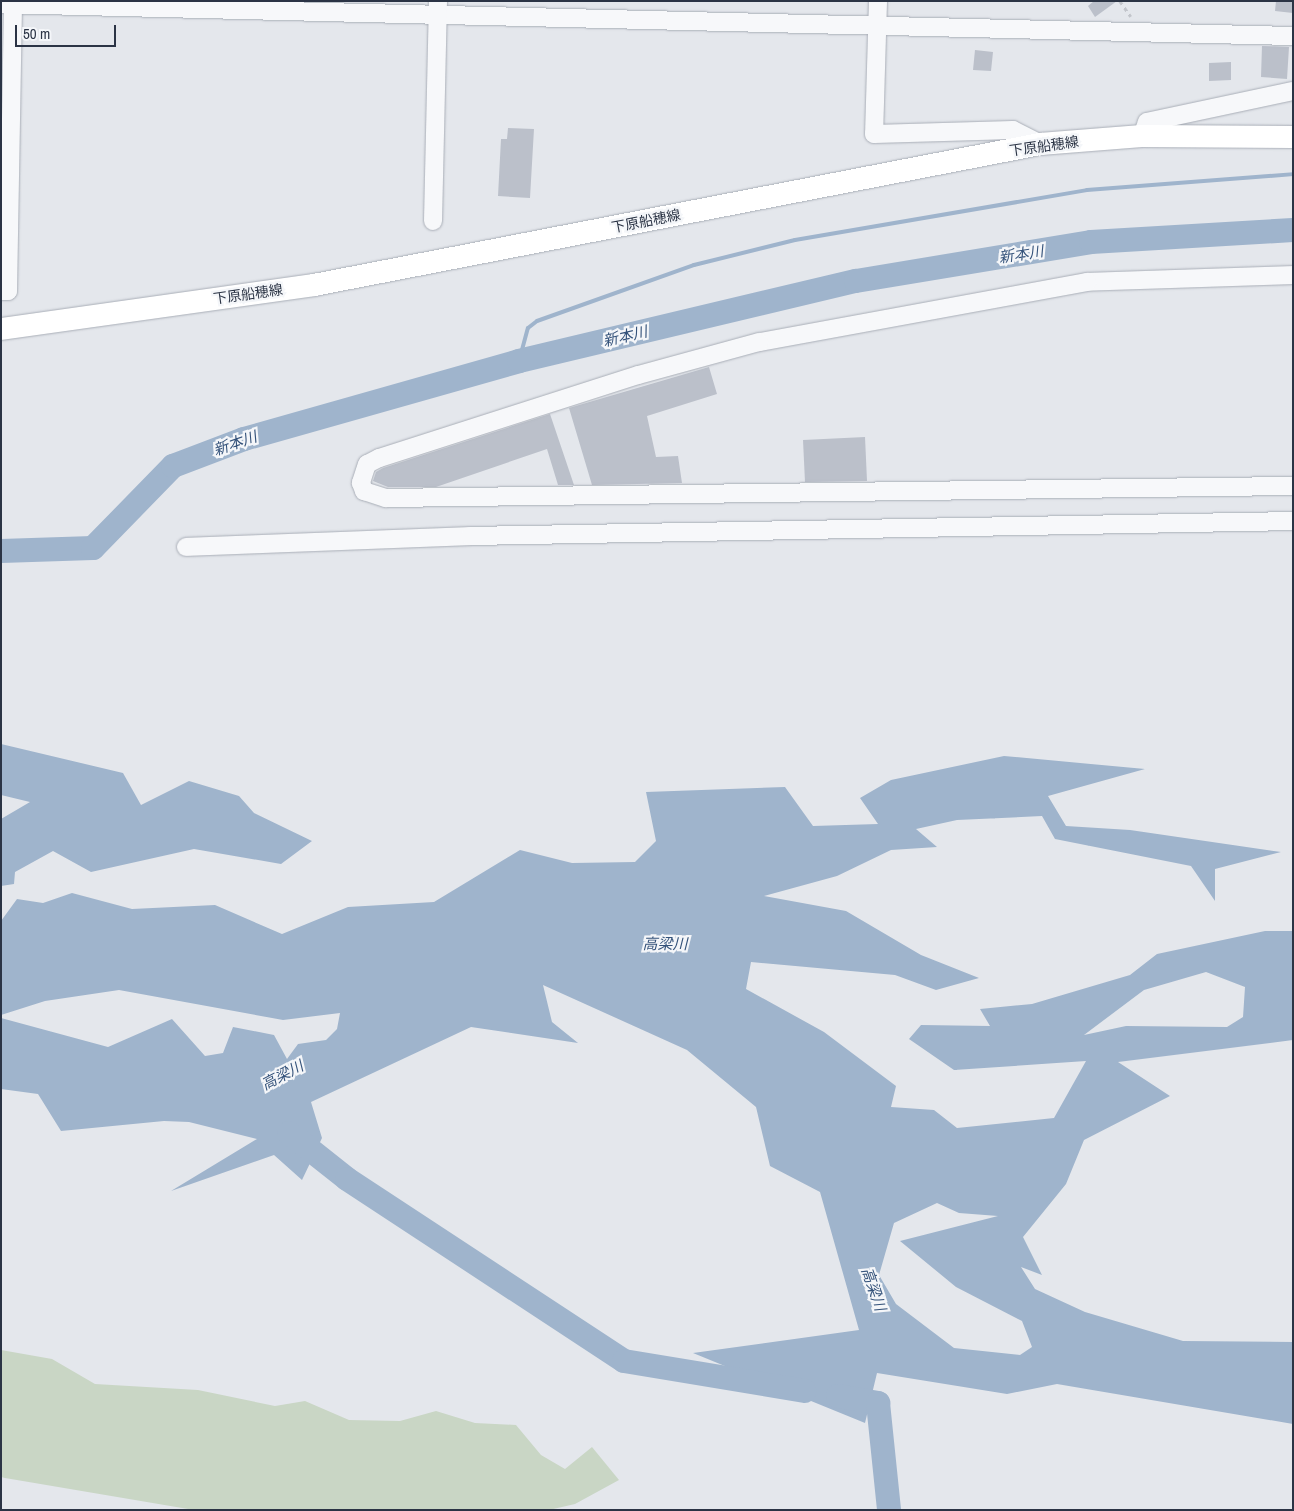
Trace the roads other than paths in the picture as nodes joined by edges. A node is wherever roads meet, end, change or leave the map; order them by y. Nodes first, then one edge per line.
1 (878, 1) edge
2 (10, 7) edge
3 (437, 14) edge
4 (878, 26) junction
5 (1293, 36) edge
6 (1293, 91) edge
7 (1142, 136) junction
8 (1293, 137) edge
9 (1040, 144) junction
10 (433, 221) dead end
11 (1293, 275) edge
12 (1, 291) edge
13 (1, 329) edge
14 (1293, 486) edge
15 (1293, 521) edge
16 (186, 547) dead end

1 - 4 street
2 - 3 street
2 - 12 street
3 - 4 street
3 - 10 street
4 - 5 street
4 - 9 street
6 - 7 street
7 - 8 main road, 下原船穂線
7 - 9 main road, 下原船穂線
9 - 13 main road, 下原船穂線
11 - 14 street
15 - 16 street

